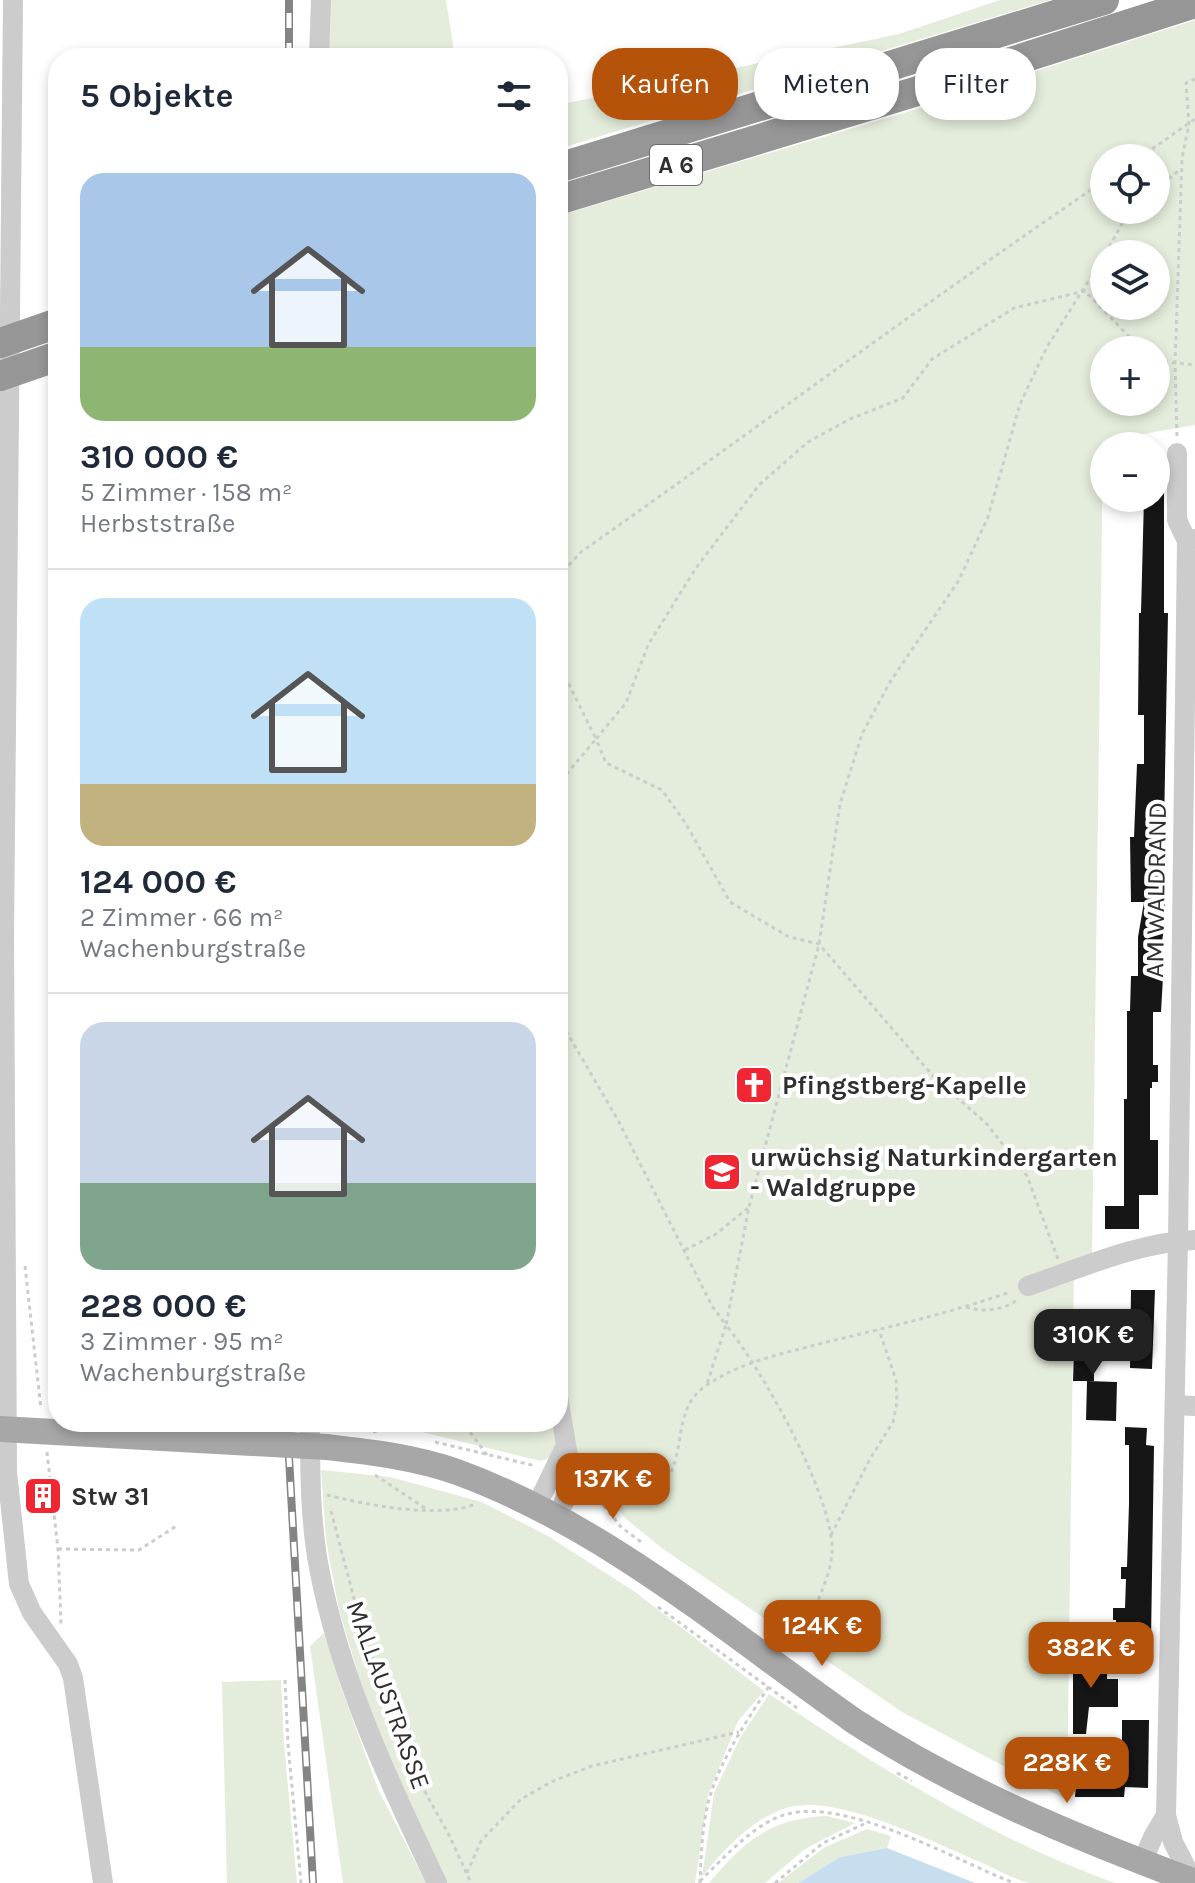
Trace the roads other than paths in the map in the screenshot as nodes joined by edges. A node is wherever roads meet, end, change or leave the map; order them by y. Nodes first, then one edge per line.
1 (13, 0) edge
2 (321, 0) edge
3 (1104, 0) edge
4 (1195, 3) edge
5 (319, 48) edge
6 (568, 165) edge
7 (568, 197) edge
8 (48, 326) edge
9 (0, 343) edge
10 (48, 359) edge
11 (0, 376) edge
12 (1177, 453) road end
13 (1191, 540) edge
14 (1189, 695) edge
15 (1189, 854) edge
16 (1187, 1059) edge
17 (1187, 1240) edge
18 (1028, 1286) road end
19 (1185, 1406) edge
20 (0, 1429) edge
21 (48, 1432) edge
22 (54, 1432) edge
23 (310, 1432) edge
24 (564, 1432) edge
25 (4, 1472) edge
26 (547, 1511) junction
27 (1166, 1815) junction
28 (1173, 1842) junction
29 (1195, 1850) edge
30 (1148, 1865) junction
31 (1194, 1882) edge
32 (103, 1883) edge
33 (437, 1883) edge

1 - 25 street
2 - 5 street
3 - 6 highway, A 6
4 - 7 highway, A 6
8 - 9 highway, bridge
10 - 11 highway, bridge
12 - 13 street, AM WALDRAND
13 - 14 street, AM WALDRAND
14 - 15 street, AM WALDRAND
15 - 16 street, AM WALDRAND
16 - 17 street, AM WALDRAND
17 - 18 street
17 - 19 street, AM WALDRAND
19 - 27 street, AM WALDRAND
20 - 21 main road, bridge
22 - 26 main road, bridge
23 - 33 street, MALLAUSTRASSE
24 - 26 street
25 - 32 street
26 - 30 main road
27 - 28 street
27 - 30 street
28 - 29 street
28 - 30 street
28 - 31 street
30 - 31 main road

